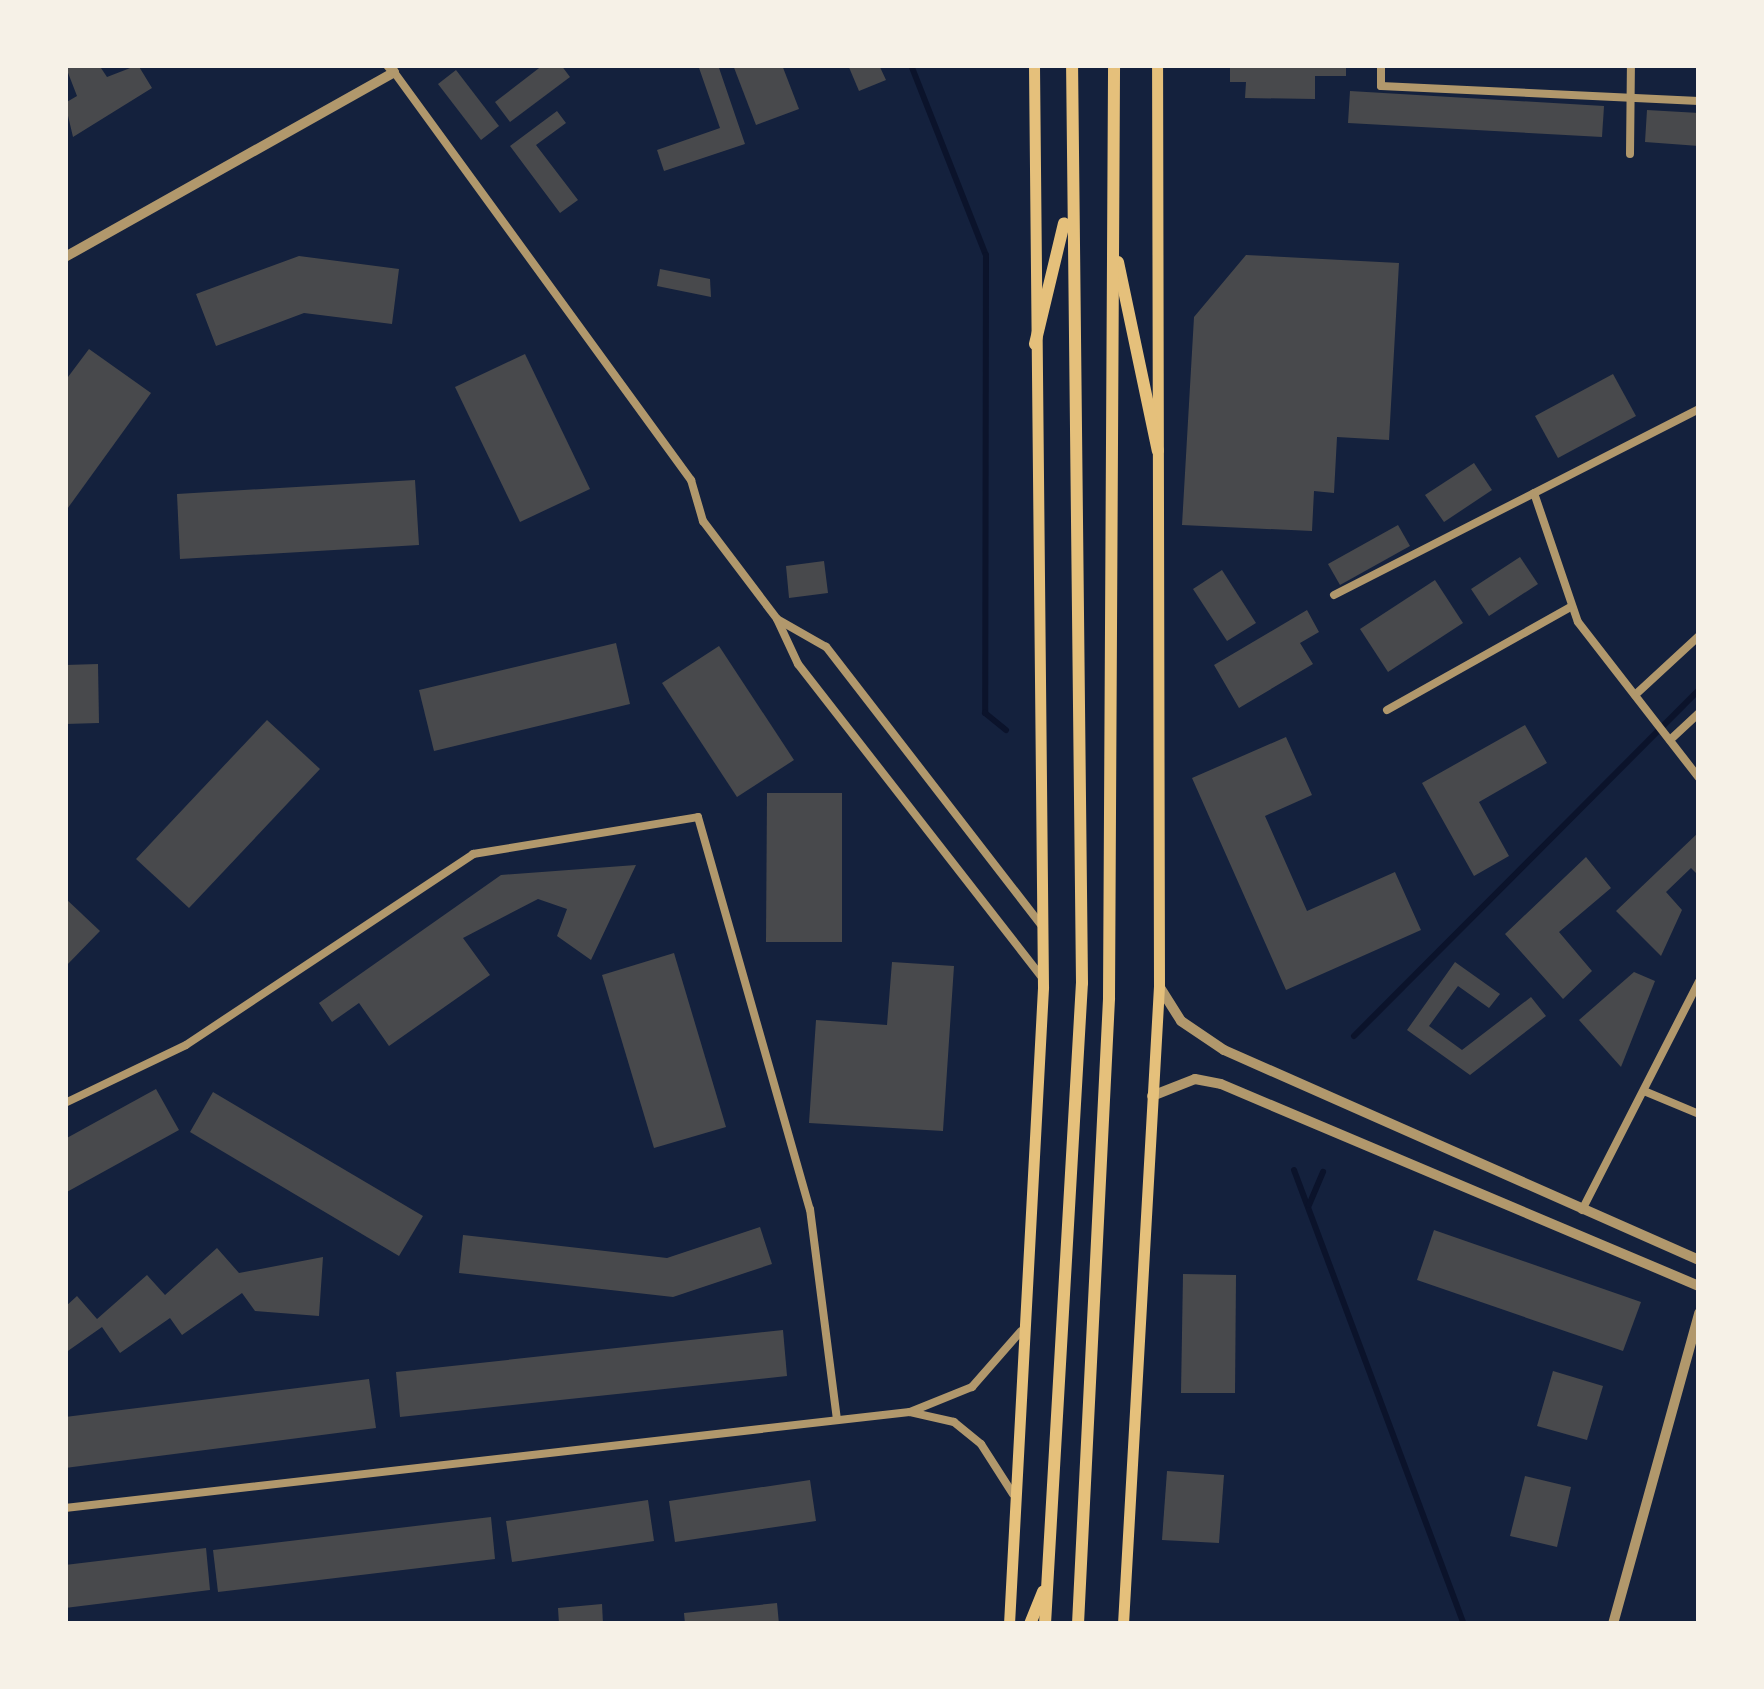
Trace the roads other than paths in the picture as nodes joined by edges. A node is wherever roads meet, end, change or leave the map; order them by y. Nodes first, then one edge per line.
1 (1034, 65) edge
2 (1072, 65) edge
3 (1114, 65) edge
4 (1157, 65) edge
5 (1381, 65) edge
6 (1631, 65) edge
7 (391, 68) edge
8 (1631, 98) junction
9 (1699, 102) edge
10 (1630, 154) dead end
11 (1068, 206) junction
12 (1113, 239) junction
13 (65, 257) edge
14 (1035, 344) junction
15 (1699, 409) edge
16 (1158, 450) junction
17 (1534, 493) junction
18 (1334, 595) dead end
19 (1572, 606) junction
20 (777, 619) junction
21 (1699, 636) edge
22 (1634, 696) junction
23 (1387, 710) dead end
24 (1699, 713) edge
25 (1668, 739) junction
26 (1699, 778) edge
27 (1042, 926) junction
28 (1043, 977) junction
29 (1699, 980) edge
30 (1159, 986) junction
31 (1644, 1091) junction
32 (1152, 1096) junction
33 (65, 1103) edge
34 (1699, 1114) edge
35 (1582, 1210) junction
36 (1699, 1260) edge
37 (1699, 1286) edge
38 (1699, 1312) edge
39 (1021, 1331) junction
40 (910, 1412) junction
41 (837, 1419) junction
42 (1013, 1494) junction
43 (65, 1508) edge
44 (1048, 1580) junction
45 (1009, 1624) edge
46 (1030, 1624) edge
47 (1045, 1624) edge
48 (1078, 1624) edge
49 (1123, 1624) edge
50 (1613, 1624) edge

1 - 14 main road
2 - 11 highway
3 - 12 highway
4 - 16 main road
5 - 8 street
6 - 8 street
7 - 13 street
7 - 20 street
8 - 9 street
8 - 10 street
11 - 14 highway
11 - 44 highway
12 - 16 highway
12 - 48 highway
14 - 27 main road
15 - 17 street
16 - 30 main road
17 - 18 street
17 - 19 street
19 - 22 street
19 - 23 street
20 - 27 street
20 - 28 street
21 - 22 street
22 - 25 street
24 - 25 street
25 - 26 street
27 - 28 main road
28 - 39 main road
29 - 31 street
30 - 32 main road
30 - 35 street
31 - 34 street
31 - 35 street
32 - 37 street
32 - 49 main road
33 - 41 street
35 - 36 street
38 - 50 street
39 - 40 street
39 - 42 main road
40 - 41 street
40 - 42 street
41 - 43 street
42 - 45 main road
44 - 46 highway
44 - 47 highway

